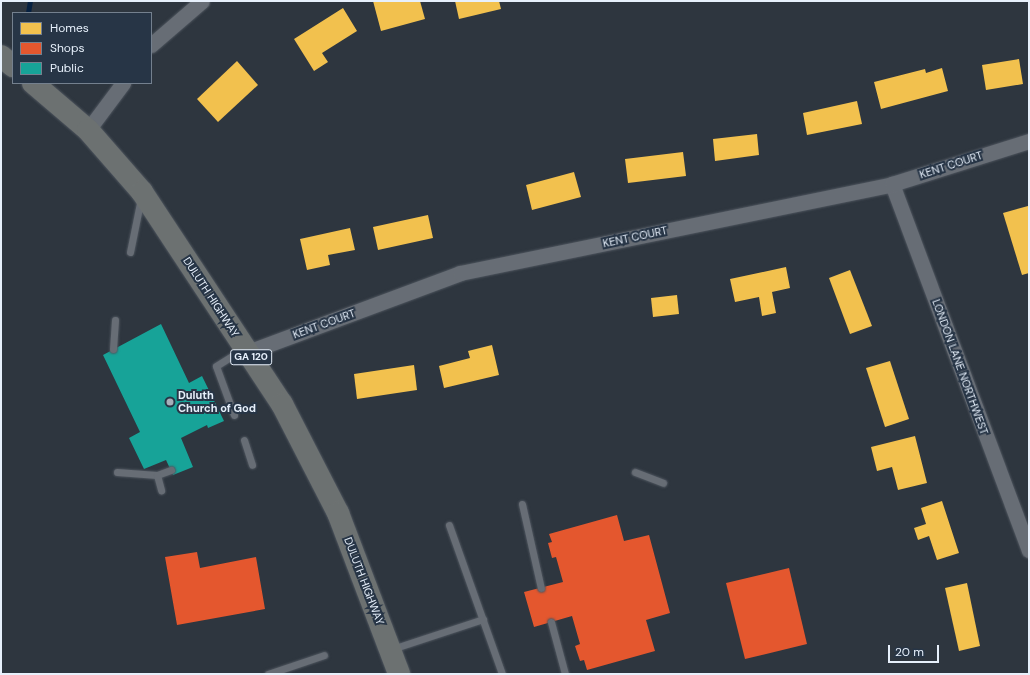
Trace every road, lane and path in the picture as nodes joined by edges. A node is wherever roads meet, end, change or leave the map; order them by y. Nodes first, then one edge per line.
1 (202, 1) edge
2 (152, 44) edge
3 (1, 56) edge
4 (12, 65) edge
5 (34, 84) edge
6 (122, 84) edge
7 (88, 130) junction
8 (1029, 140) edge
9 (892, 184) junction
10 (142, 192) junction
11 (130, 252) dead end
12 (115, 320) dead end
13 (113, 349) dead end
14 (246, 350) junction
15 (234, 415) dead end
16 (244, 440) dead end
17 (252, 464) dead end
18 (171, 470) dead end
19 (118, 472) dead end
20 (635, 472) dead end
21 (157, 475) junction
22 (663, 483) dead end
23 (161, 490) dead end
24 (522, 504) dead end
25 (449, 525) dead end
26 (1029, 550) edge
27 (542, 588) dead end
28 (483, 619) junction
29 (551, 622) dead end
30 (389, 650) junction
31 (324, 655) dead end
32 (268, 674) edge
33 (399, 674) edge
34 (502, 674) edge
35 (565, 674) edge

1 - 2 street
3 - 4 main road
5 - 7 main road, DULUTH HIGHWAY / GA 120
6 - 7 street
7 - 10 main road, DULUTH HIGHWAY / GA 120
8 - 9 street, KENT COURT
9 - 14 street, KENT COURT
9 - 26 street, LONDON LANE NORTHWEST
10 - 11 lane
10 - 14 main road, DULUTH HIGHWAY / GA 120
12 - 13 lane
14 - 15 lane
14 - 30 main road, DULUTH HIGHWAY / GA 120
16 - 17 lane
18 - 21 lane
19 - 21 lane
20 - 22 lane
21 - 23 lane
24 - 27 lane
25 - 28 lane
28 - 30 lane
28 - 34 lane
29 - 35 lane
30 - 33 main road, DULUTH HIGHWAY / GA 120
31 - 32 lane

